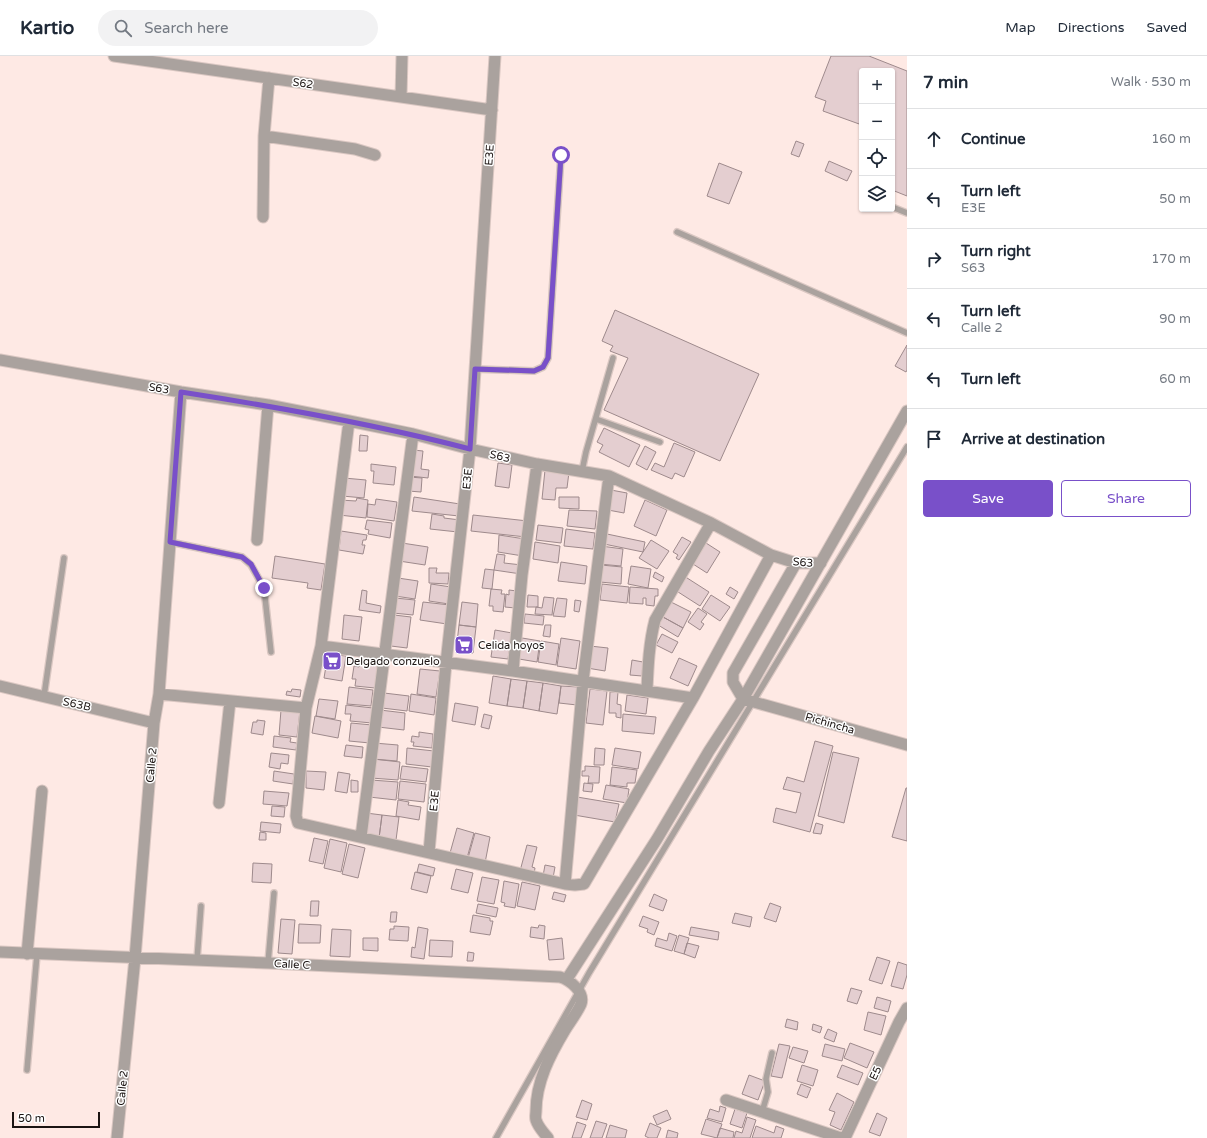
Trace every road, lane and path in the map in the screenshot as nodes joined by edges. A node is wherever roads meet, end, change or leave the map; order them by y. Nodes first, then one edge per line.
1 (114, 56) edge
2 (402, 56) edge
3 (495, 56) edge
4 (269, 78) junction
5 (400, 97) junction
6 (492, 110) junction
7 (264, 136) junction
8 (375, 155) dead end
9 (561, 155) dead end
10 (895, 207) edge
11 (907, 213) edge
12 (263, 217) dead end
13 (676, 232) dead end
14 (907, 333) edge
15 (613, 358) dead end
16 (0, 360) edge
17 (475, 369) junction
18 (181, 392) junction
19 (268, 405) junction
20 (907, 411) edge
21 (596, 419) junction
22 (349, 421) junction
23 (413, 434) junction
24 (660, 442) dead end
25 (907, 447) edge
26 (470, 449) junction
27 (537, 464) junction
28 (582, 472) junction
29 (609, 476) junction
30 (710, 523) junction
31 (258, 540) dead end
32 (170, 542) junction
33 (771, 555) junction
34 (64, 558) dead end
35 (796, 563) junction
36 (821, 563) junction
37 (321, 646) junction
38 (271, 652) dead end
39 (385, 655) junction
40 (446, 663) junction
41 (513, 671) junction
42 (583, 681) junction
43 (0, 686) edge
44 (647, 690) junction
45 (159, 694) junction
46 (44, 696) junction
47 (693, 698) junction
48 (742, 699) junction
49 (230, 701) junction
50 (754, 702) junction
51 (306, 708) junction
52 (154, 723) junction
53 (907, 744) edge
54 (42, 791) dead end
55 (219, 803) dead end
56 (361, 837) junction
57 (429, 852) junction
58 (565, 884) junction
59 (274, 893) dead end
60 (200, 906) dead end
61 (0, 952) edge
62 (32, 954) junction
63 (135, 958) junction
64 (197, 960) junction
65 (268, 963) junction
66 (566, 979) junction
67 (579, 991) junction
68 (907, 1008) edge
69 (903, 1024) edge
70 (772, 1053) dead end
71 (27, 1070) dead end
72 (726, 1100) dead end
73 (762, 1112) junction
74 (116, 1138) edge
75 (496, 1138) edge
76 (548, 1138) edge
77 (841, 1138) edge
78 (845, 1138) edge

1 - 4 street, S62
2 - 5 street
3 - 6 street, E3E
4 - 5 street, S62
4 - 7 street
5 - 6 street, S62
6 - 17 street, E3E
7 - 8 street
7 - 12 street
9 - 17 lane
10 - 11 lane
13 - 14 lane
15 - 21 lane
16 - 18 street, S63
17 - 26 street, E3E
18 - 19 street, S63
18 - 32 street, Calle 2
19 - 22 street, S63
19 - 31 street
20 - 36 street
21 - 24 lane
21 - 28 lane
22 - 23 street, S63
22 - 37 street
23 - 26 street, S63
23 - 39 street
25 - 50 lane
26 - 27 street, S63
26 - 40 street, E3E
27 - 28 street, S63
27 - 41 street
28 - 29 street, S63
29 - 30 street, S63
29 - 42 street
30 - 33 street, S63
30 - 44 street
32 - 38 lane
32 - 45 street, Calle 2
33 - 35 street, S63
33 - 47 street
34 - 46 lane
35 - 36 street, S63
35 - 48 street
36 - 48 street
37 - 39 street
37 - 51 street
39 - 40 street
39 - 56 street
40 - 41 street
40 - 57 street, E3E
41 - 42 street
42 - 44 street
42 - 58 street
43 - 46 street, S63B
44 - 47 street
45 - 49 street
45 - 52 street, Calle 2
46 - 52 street, S63B
47 - 58 street
48 - 50 street, Pichincha
48 - 66 street
49 - 51 street
49 - 55 street
50 - 53 street, Pichincha
50 - 67 lane
51 - 56 street
52 - 63 street, Calle 2
54 - 62 street
56 - 57 street
57 - 58 street
59 - 65 lane
60 - 64 lane
61 - 62 street, Calle C
62 - 63 street, Calle C
62 - 71 lane
63 - 64 street, Calle C
63 - 74 street, Calle 2
64 - 65 street, Calle C
65 - 66 street, Calle C
66 - 67 street
67 - 75 lane
67 - 76 street
68 - 69 street, E5
69 - 78 street, E5
70 - 73 lane
72 - 73 street
73 - 77 street

